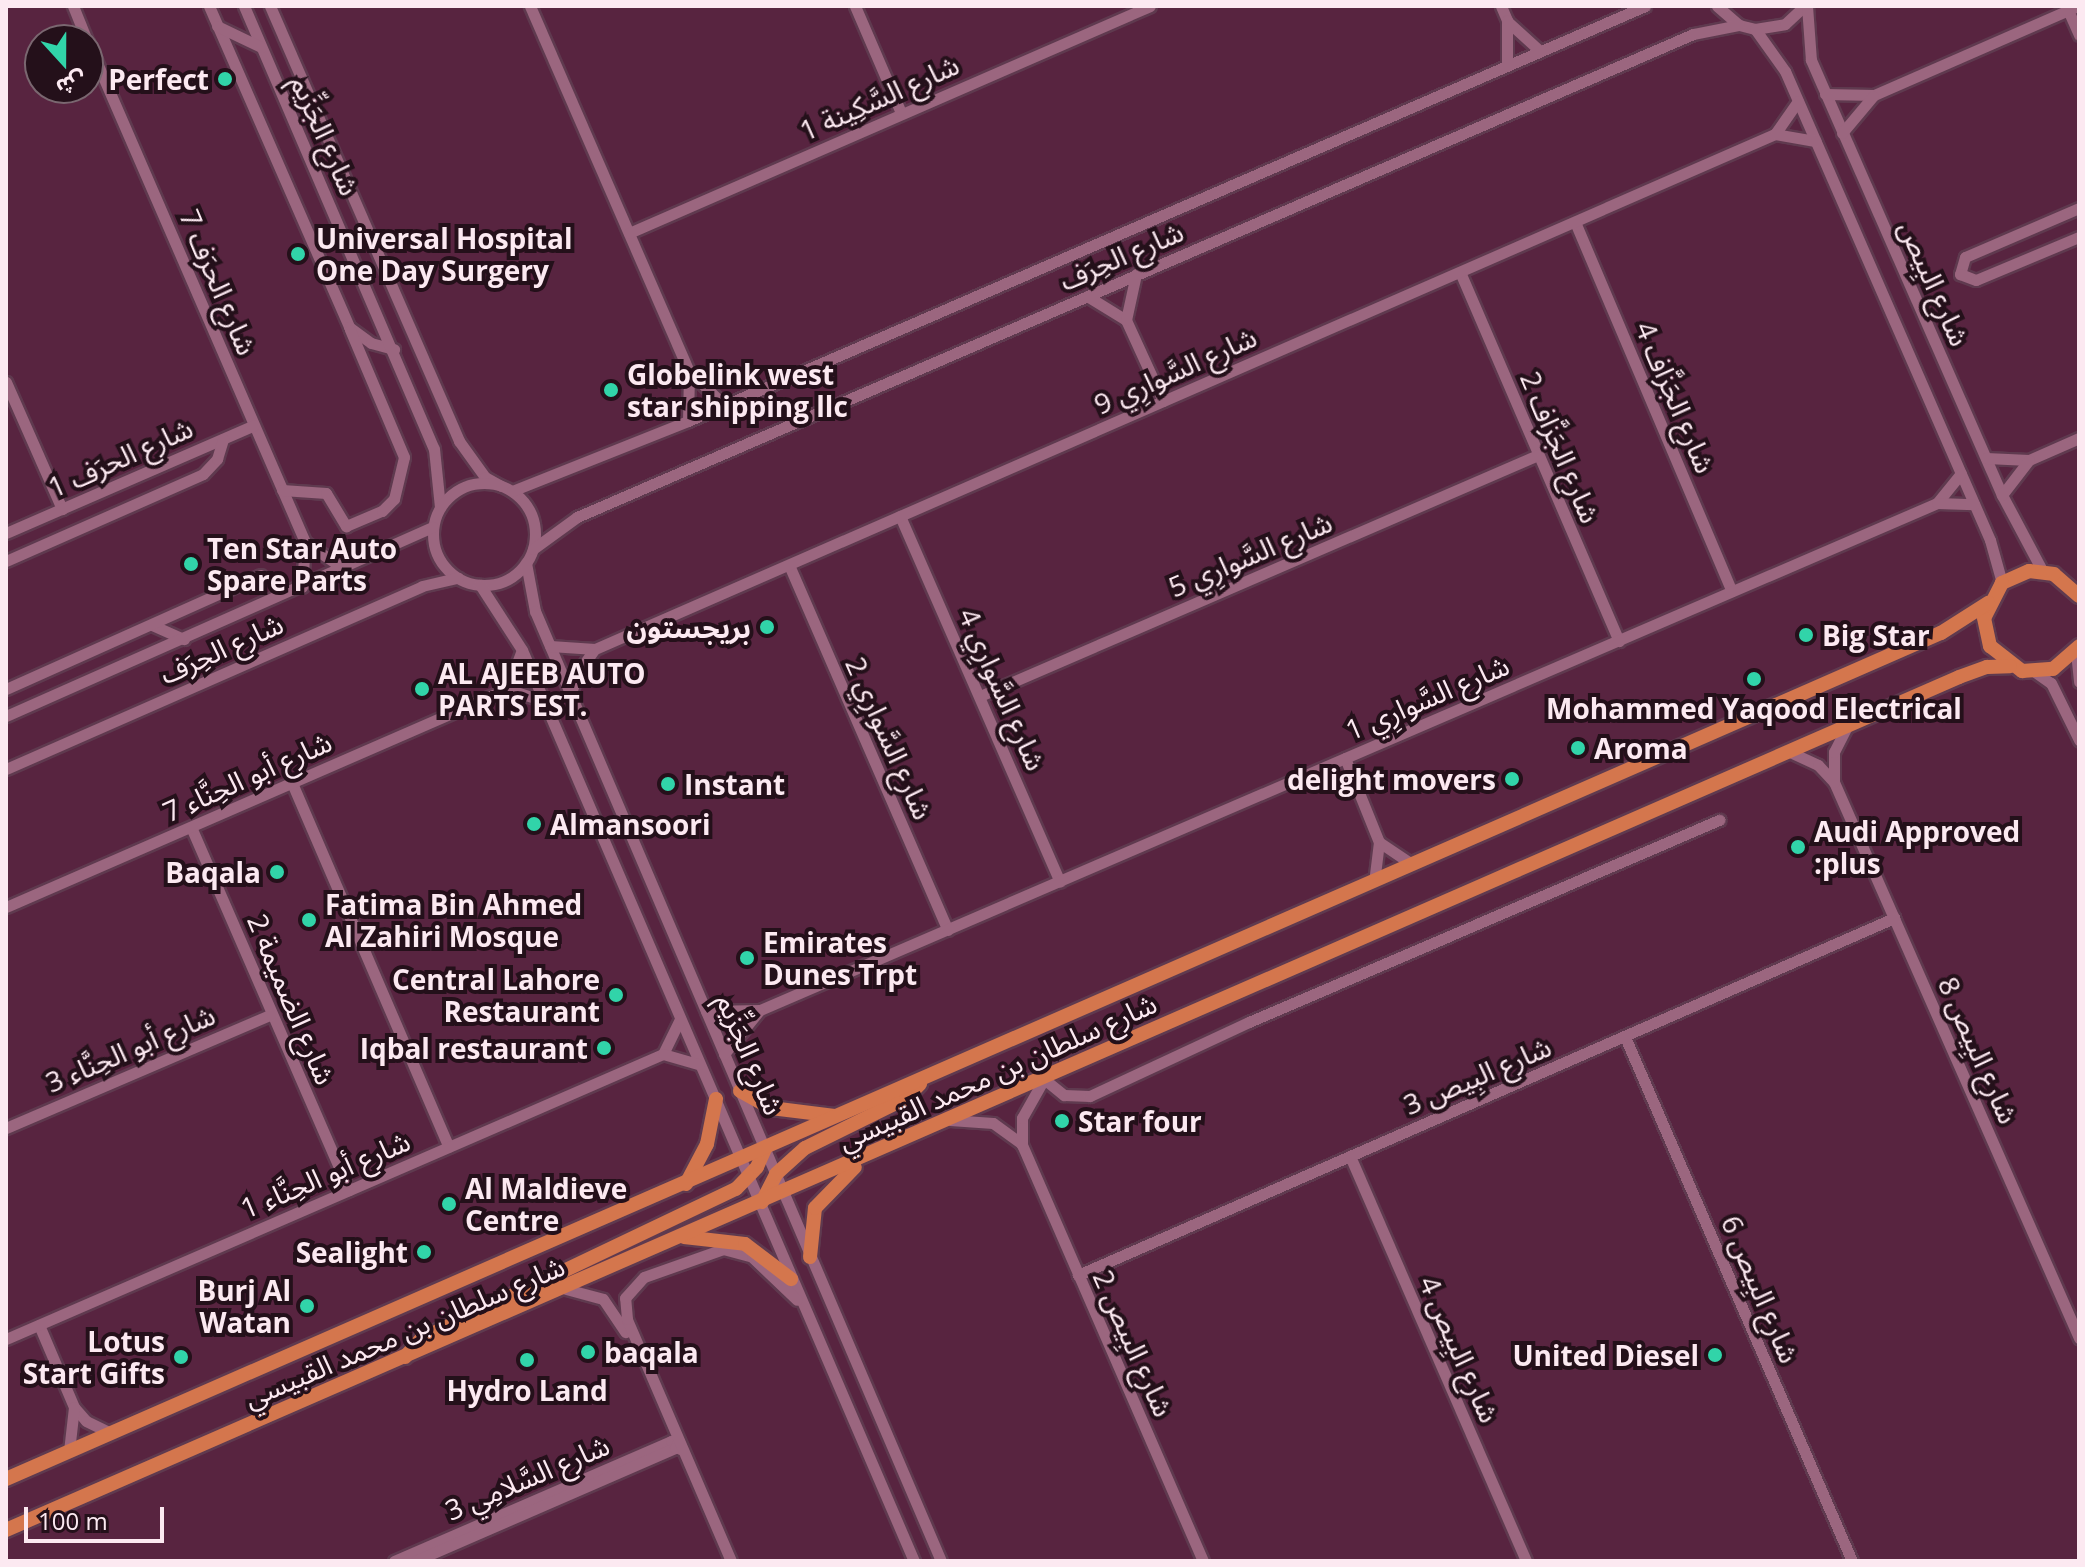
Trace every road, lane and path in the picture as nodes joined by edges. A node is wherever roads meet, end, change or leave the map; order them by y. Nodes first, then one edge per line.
1 (209, 6) edge
2 (244, 6) edge
3 (270, 6) edge
4 (530, 6) edge
5 (855, 6) edge
6 (1150, 6) edge
7 (1501, 6) edge
8 (1645, 6) edge
9 (1717, 6) edge
10 (1806, 6) edge
11 (2073, 8) edge
12 (1507, 20) junction
13 (1739, 25) junction
14 (217, 26) junction
15 (1755, 29) junction
16 (2079, 35) edge
17 (261, 47) junction
18 (1540, 51) junction
19 (1507, 65) junction
20 (104, 78) edge
21 (1825, 94) junction
22 (1874, 95) junction
23 (1798, 101) junction
24 (901, 113) junction
25 (1842, 133) junction
26 (1775, 134) junction
27 (1815, 141) junction
28 (2079, 208) edge
29 (1575, 222) junction
30 (629, 233) junction
31 (2079, 237) edge
32 (1460, 272) junction
33 (1136, 274) junction
34 (1087, 296) junction
35 (1126, 320) junction
36 (349, 327) junction
37 (379, 346) junction
38 (394, 349) junction
39 (361, 356) junction
40 (689, 371) junction
41 (6, 382) edge
42 (1163, 401) junction
43 (724, 405) junction
44 (688, 421) junction
45 (254, 425) junction
46 (2079, 438) edge
47 (223, 439) junction
48 (1538, 455) junction
49 (1986, 458) junction
50 (2029, 460) junction
51 (1961, 473) junction
52 (506, 488) junction
53 (282, 490) junction
54 (2002, 495) junction
55 (1937, 503) junction
56 (1974, 504) junction
57 (440, 507) junction
58 (62, 509) junction
59 (900, 516) junction
60 (433, 527) junction
61 (6, 533) edge
62 (305, 542) junction
63 (533, 549) junction
64 (6, 561) edge
65 (526, 563) junction
66 (789, 565) junction
67 (344, 569) junction
68 (2043, 572) junction
69 (2079, 572) edge
70 (261, 575) dead end
71 (458, 578) junction
72 (2063, 579) junction
73 (2002, 583) junction
74 (480, 585) junction
75 (302, 587) junction
76 (1732, 591) junction
77 (2079, 596) edge
78 (1988, 603) junction
79 (152, 625) junction
80 (184, 639) junction
81 (1619, 641) junction
82 (550, 646) junction
83 (595, 649) junction
84 (2077, 649) edge
85 (522, 650) junction
86 (2010, 666) junction
87 (2035, 672) junction
88 (2079, 682) edge
89 (6, 689) edge
90 (507, 689) junction
91 (571, 693) junction
92 (980, 696) junction
93 (543, 702) junction
94 (6, 716) edge
95 (1847, 727) junction
96 (2079, 740) edge
97 (1790, 752) junction
98 (1345, 758) junction
99 (6, 769) edge
100 (1834, 782) junction
101 (292, 783) junction
102 (1719, 820) dead end
103 (191, 827) junction
104 (1379, 842) junction
105 (1412, 864) junction
106 (1374, 881) junction
107 (1060, 882) junction
108 (6, 907) edge
109 (1894, 918) junction
110 (948, 930) junction
111 (760, 1010) junction
112 (706, 1011) junction
113 (272, 1014) junction
114 (680, 1019) junction
115 (1625, 1037) junction
116 (663, 1054) junction
117 (724, 1054) junction
118 (699, 1064) junction
119 (925, 1078) junction
120 (1044, 1079) junction
121 (740, 1091) junction
122 (716, 1099) junction
123 (839, 1116) junction
124 (950, 1120) junction
125 (6, 1128) edge
126 (1022, 1145) junction
127 (449, 1147) junction
128 (765, 1149) junction
129 (868, 1156) junction
130 (1350, 1156) junction
131 (744, 1160) junction
132 (776, 1174) junction
133 (750, 1176) junction
134 (686, 1184) junction
135 (349, 1190) junction
136 (785, 1193) junction
137 (762, 1202) junction
138 (680, 1236) junction
139 (810, 1257) junction
140 (1078, 1275) junction
141 (791, 1279) junction
142 (566, 1289) junction
143 (800, 1304) junction
144 (39, 1325) junction
145 (2079, 1338) edge
146 (6, 1339) edge
147 (403, 1360) junction
148 (74, 1407) junction
149 (111, 1433) junction
150 (676, 1443) junction
151 (69, 1451) junction
152 (6, 1479) edge
153 (6, 1530) edge
154 (444, 1544) junction
155 (394, 1561) edge
156 (415, 1561) edge
157 (452, 1561) edge
158 (723, 1561) edge
159 (731, 1561) edge
160 (914, 1561) edge
161 (941, 1561) edge
162 (1203, 1561) edge
163 (1526, 1561) edge
164 (1852, 1561) edge

1 - 14 street
2 - 17 street, شارع الجَزِّيم
3 - 52 street, شارع الجَزِّيم
4 - 30 street
5 - 24 street
6 - 24 street, شارع السَّكِينة 1
7 - 12 street
8 - 18 street, شارع الحِرَف
9 - 13 street
10 - 15 street
10 - 21 street, شارع البِيص
11 - 16 street
11 - 22 street
12 - 18 street
12 - 19 street
13 - 15 street
13 - 33 street, شارع الحِرَف
14 - 17 street
14 - 36 street
15 - 23 street, شارع البِيص
17 - 38 street, شارع الجَزِّيم
18 - 19 street, شارع الحِرَف
19 - 43 street, شارع الحِرَف
20 - 45 street, شارع الحرَف 7
21 - 22 street
21 - 25 street, شارع البِيص
22 - 25 street
23 - 26 street
23 - 27 street, شارع البِيص
24 - 30 street, شارع السَّكِينة 1
25 - 49 street, شارع البِيص
26 - 27 street
26 - 29 street, شارع السَّوارِي 9
27 - 51 street, شارع البِيص
28 - 31 street
29 - 32 street, شارع السَّوارِي 9
29 - 76 street, شارع الجَزَّاف 4
30 - 40 street
32 - 42 street, شارع السَّوارِي 9
32 - 48 street, شارع الجَزَّاف 2
33 - 34 street, شارع الحِرَف
33 - 35 street
34 - 35 street
34 - 63 street, شارع الحِرَف
35 - 42 street
36 - 37 street
36 - 39 street
37 - 38 street
37 - 39 street
38 - 57 street, شارع الجَزِّيم
39 - 53 street
40 - 43 street
40 - 44 street
41 - 58 street
42 - 59 street, شارع السَّوارِي 9
43 - 44 street, شارع الحِرَف
44 - 52 street, شارع الحِرَف
45 - 47 street, شارع الحرَف 1
45 - 53 street, شارع الحرَف 7
46 - 50 street
47 - 58 street, شارع الحرَف 1
47 - 64 street
48 - 81 street, شارع الجَزَّاف 2
48 - 92 street, شارع السَّوارِي 5
49 - 50 street
49 - 54 street, شارع البِيص
50 - 54 street
51 - 55 street, شارع السَّوارِي 1
51 - 56 street, شارع البِيص
52 - 57 street
52 - 63 street
53 - 62 street, شارع الحرَف 7
54 - 68 street, شارع البِيص
55 - 56 street, شارع السَّوارِي 1
55 - 76 street, شارع السَّوارِي 1
56 - 73 street, شارع البِيص
57 - 60 street
58 - 61 street, شارع الحرَف 1
59 - 66 street, شارع السَّوارِي 9
59 - 92 street, شارع السَّوارِي 4
60 - 67 street, شارع الحِرَف
60 - 71 street
62 - 67 street
62 - 75 street, شارع الحرَف 7
63 - 65 street
65 - 74 street
65 - 82 street, شارع الجَزِّيم
66 - 83 street, شارع السَّوارِي 9
66 - 110 street, شارع السَّوارِي 2
67 - 75 street, شارع الحِرَف
68 - 72 main road
68 - 73 main road
69 - 72 main road
70 - 79 street
71 - 74 street
71 - 99 street, شارع الحِرَف
72 - 77 main road
73 - 78 main road
74 - 85 street, شارع الجَزِّيم
75 - 80 street, شارع الحِرَف
76 - 81 street, شارع السَّوارِي 1
78 - 86 main road
78 - 105 main road, شارع سلطان بن محمد القبيسي
79 - 80 street
79 - 89 street
80 - 94 street, شارع الحِرَف
81 - 98 street, شارع السَّوارِي 1
82 - 83 street, شارع السَّوارِي 9
82 - 91 street, شارع الجَزِّيم
83 - 91 street
84 - 87 main road
84 - 88 street
85 - 90 street
85 - 93 street, شارع الجَزِّيم
86 - 87 main road
86 - 95 main road, شارع سلطان بن محمد القبيسي
87 - 96 street
90 - 93 street
90 - 101 street, شارع أبو الحِنَّاء 7
91 - 112 street, شارع الجَزِّيم
92 - 107 street, شارع السَّوارِي 4
93 - 114 street, شارع الجَزِّيم
95 - 97 main road, شارع سلطان بن محمد القبيسي
95 - 100 street
97 - 100 street, شارع البِيص 8
97 - 120 main road, شارع سلطان بن محمد القبيسي
98 - 104 street
98 - 107 street, شارع السَّوارِي 1
100 - 109 street, شارع البِيص 8
101 - 103 street, شارع أبو الحِنَّاء 7
101 - 127 street
102 - 120 street
103 - 108 street, شارع أبو الحِنَّاء 7
103 - 113 street, شارع الضميمة 2
104 - 105 street
104 - 106 street
105 - 106 main road, شارع سلطان بن محمد القبيسي
106 - 119 main road, شارع سلطان بن محمد القبيسي
107 - 110 street, شارع السَّوارِي 1
109 - 115 street, شارع البِيص 3
109 - 145 street, شارع البِيص 8
110 - 111 street, شارع السَّوارِي 1
111 - 112 street, شارع السَّوارِي 1
111 - 117 street, شارع السَّوارِي 1
112 - 117 street, شارع الجَزِّيم
113 - 125 street, شارع أبو الحِنَّاء 3
113 - 135 street, شارع الضميمة 2
114 - 116 street
114 - 118 street, شارع الجَزِّيم
115 - 130 street, شارع البِيص 3
115 - 164 street, شارع البِيص 6
116 - 118 street
116 - 127 street, شارع أبو الحِنَّاء 1
117 - 121 street, شارع الجَزِّيم
118 - 122 street, شارع الجَزِّيم
119 - 123 main road, شارع سلطان بن محمد القبيسي
119 - 132 main road
120 - 124 main road, شارع سلطان بن محمد القبيسي
120 - 126 street
121 - 123 main road
121 - 128 street, شارع الجَزِّيم
122 - 131 street, شارع الجَزِّيم
122 - 134 main road
123 - 128 main road, شارع سلطان بن محمد القبيسي
124 - 126 street
124 - 129 main road, شارع سلطان بن محمد القبيسي
126 - 140 street, شارع البِيص 2
127 - 135 street, شارع أبو الحِنَّاء 1
128 - 131 main road, شارع سلطان بن محمد القبيسي
128 - 132 street, شارع الجَزِّيم
128 - 133 main road
129 - 136 main road, شارع سلطان بن محمد القبيسي
129 - 139 main road
130 - 140 street, شارع البِيص 3
130 - 163 street, شارع البِيص 4
131 - 133 street, شارع الجَزِّيم
131 - 134 main road, شارع سلطان بن محمد القبيسي
132 - 136 street, شارع الجَزِّيم
132 - 137 main road
133 - 137 street, شارع الجَزِّيم
133 - 147 main road
134 - 149 main road, شارع سلطان بن محمد القبيسي
135 - 144 street, شارع أبو الحِنَّاء 1
136 - 137 main road, شارع سلطان بن محمد القبيسي
136 - 139 street, شارع الجَزِّيم
137 - 138 main road, شارع سلطان بن محمد القبيسي
137 - 141 street, شارع الجَزِّيم
138 - 141 main road
138 - 142 main road, شارع سلطان بن محمد القبيسي
139 - 161 street, شارع الجَزِّيم
140 - 162 street, شارع البِيص 2
141 - 143 street, شارع الجَزِّيم
142 - 147 main road, شارع سلطان بن محمد القبيسي
142 - 150 street
143 - 150 street
143 - 160 street, شارع الجَزِّيم
144 - 146 street, شارع أبو الحِنَّاء 1
144 - 148 street
147 - 153 main road, شارع سلطان بن محمد القبيسي
148 - 149 street
148 - 151 street
149 - 151 main road, شارع سلطان بن محمد القبيسي
150 - 154 street, شارع السَّلامِي 3
150 - 158 street
150 - 159 street
151 - 152 main road, شارع سلطان بن محمد القبيسي
154 - 155 street, شارع السَّلامِي 3
154 - 156 street, شارع السَّلامِي 3
154 - 157 street

